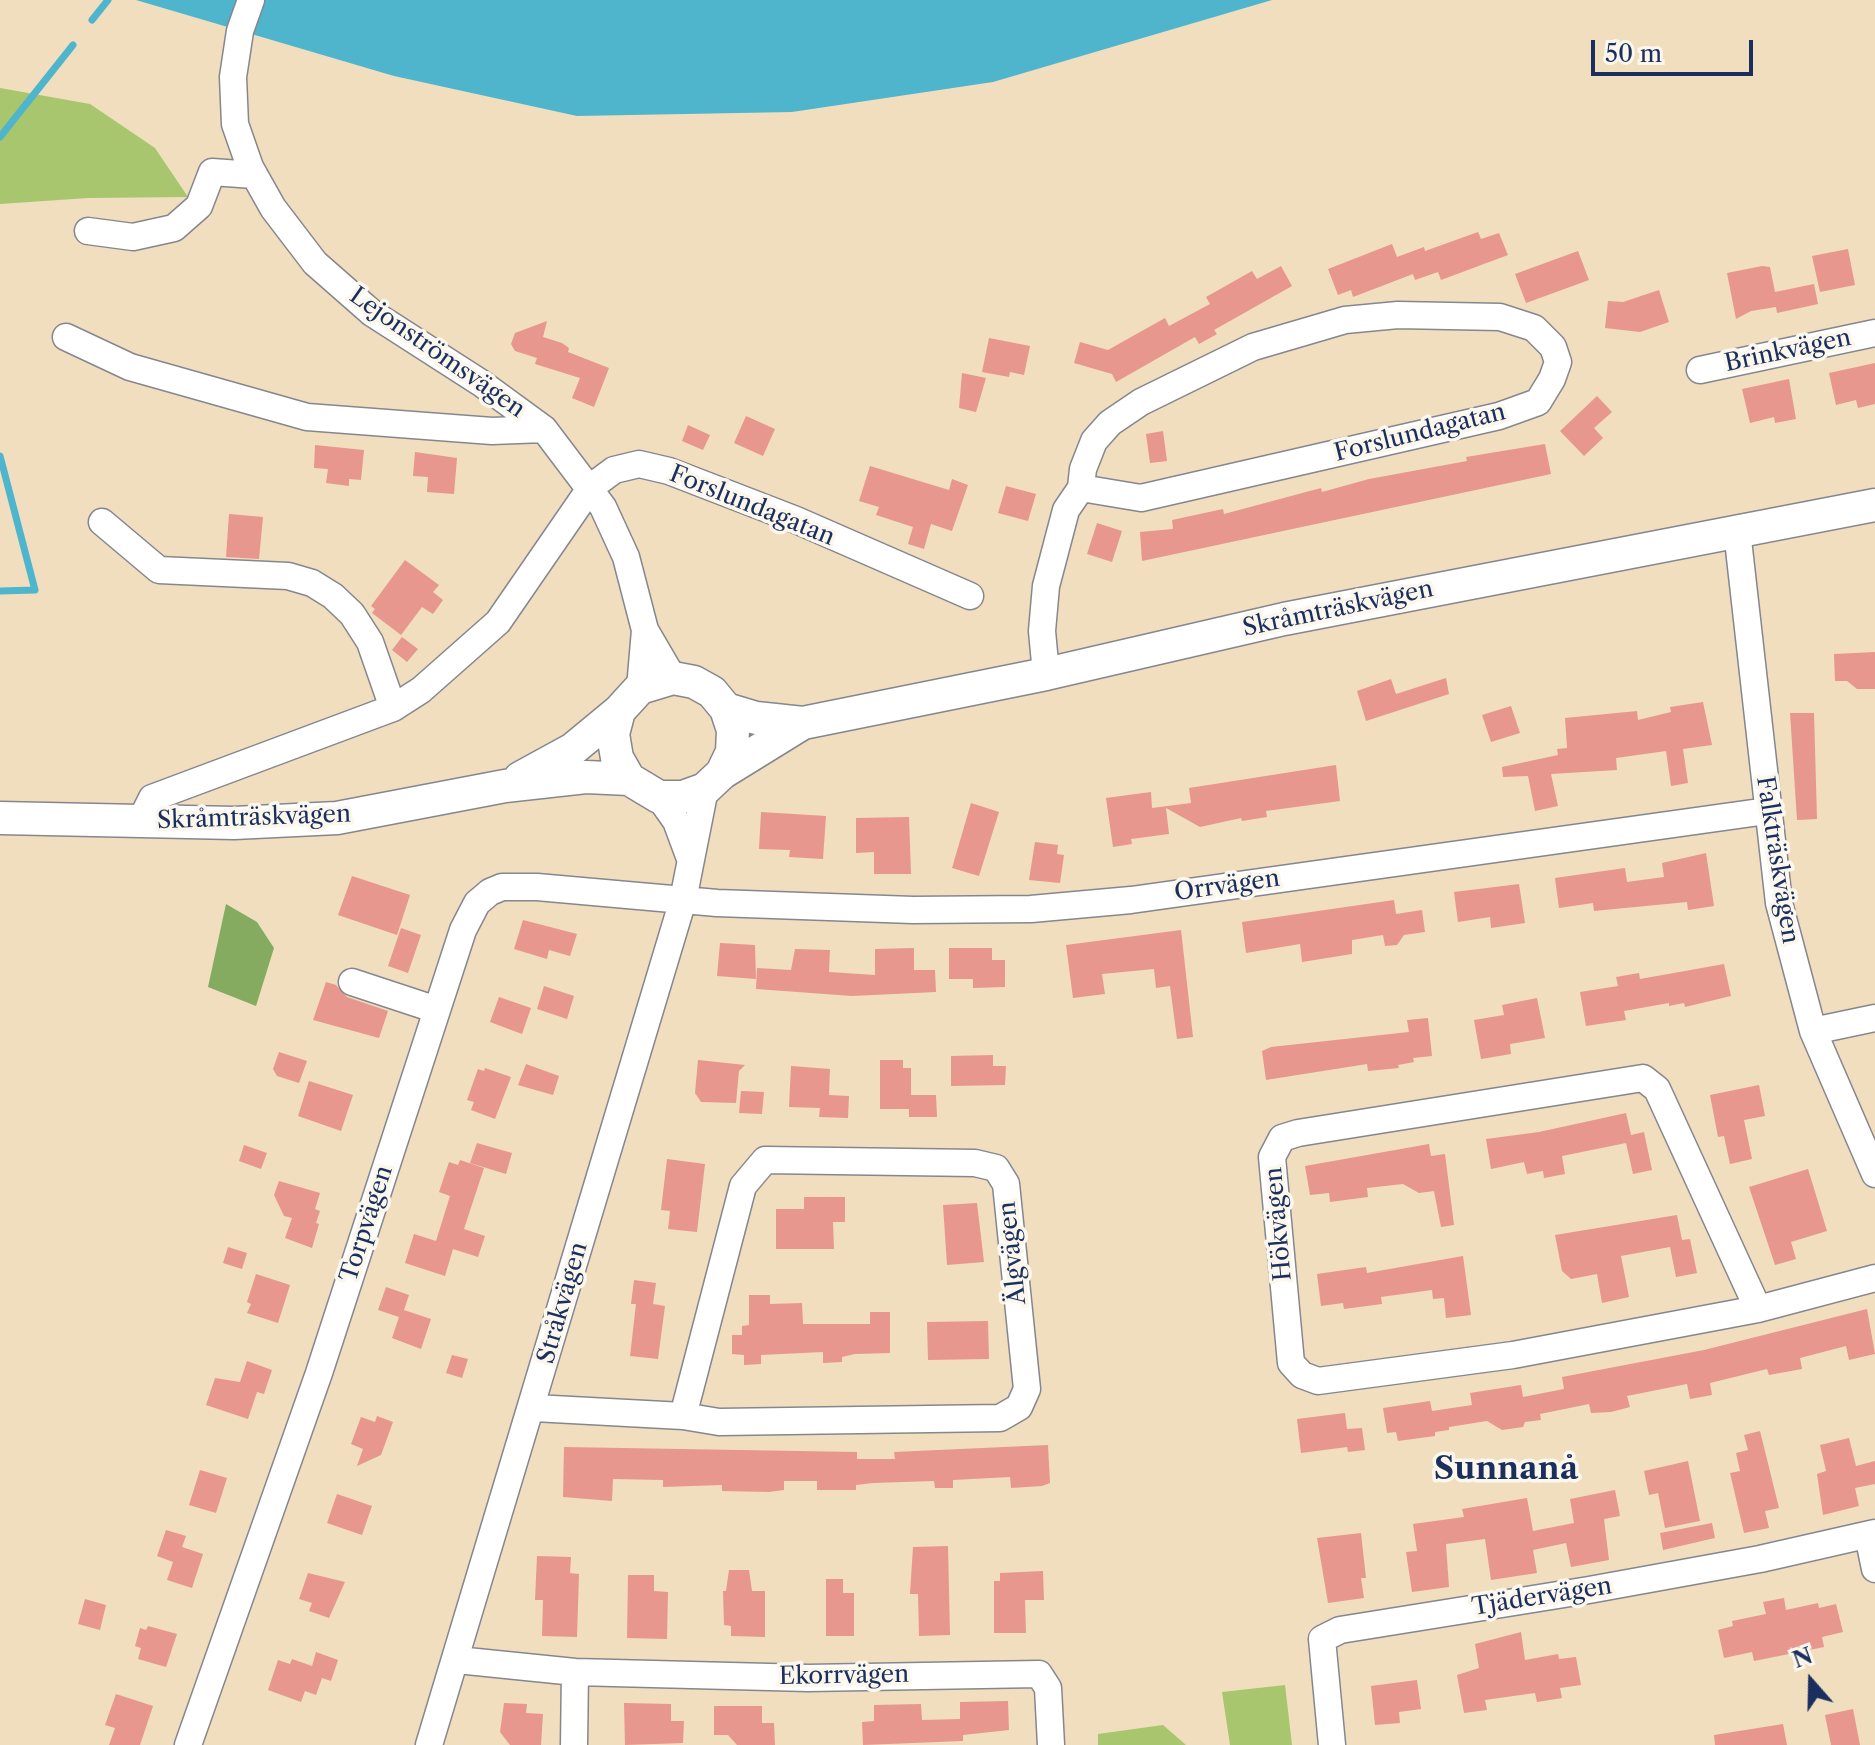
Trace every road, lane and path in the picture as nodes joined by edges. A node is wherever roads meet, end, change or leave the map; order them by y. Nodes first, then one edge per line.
1 (251, 0) edge
2 (254, 175) junction
3 (88, 231) dead end
4 (1875, 333) edge
5 (66, 337) dead end
6 (1700, 370) dead end
7 (544, 429) junction
8 (591, 487) junction
9 (1081, 488) junction
10 (1875, 505) edge
11 (102, 522) dead end
12 (1737, 531) junction
13 (970, 596) dead end
14 (645, 630) junction
15 (1046, 674) junction
16 (673, 678) junction
17 (630, 700) junction
18 (393, 708) junction
19 (726, 709) junction
20 (803, 723) junction
21 (629, 779) junction
22 (714, 781) junction
23 (505, 786) junction
24 (659, 797) junction
25 (1767, 811) junction
26 (0, 818) edge
27 (140, 822) junction
28 (691, 860) junction
29 (683, 900) junction
30 (352, 982) dead end
31 (437, 1010) junction
32 (1875, 1018) edge
33 (1813, 1031) junction
34 (1875, 1174) edge
35 (1875, 1278) edge
36 (1758, 1309) junction
37 (534, 1408) junction
38 (683, 1416) junction
39 (1871, 1534) edge
40 (1875, 1569) edge
41 (457, 1660) junction
42 (575, 1672) junction
43 (188, 1745) edge
44 (429, 1745) edge
45 (574, 1745) edge
46 (1051, 1745) edge
47 (1332, 1745) edge

1 - 2 street, Lejonströmsvägen
2 - 3 street
2 - 7 street, Lejonströmsvägen
4 - 6 street, Brinkvägen
5 - 7 street
7 - 8 street, Lejonströmsvägen
8 - 13 street, Forslundagatan
8 - 14 street, Lejonströmsvägen
8 - 18 street, Forslundagatan
9 - 9 street, Forslundagatan
9 - 15 street, Forslundagatan
10 - 12 main road, Skråmträskvägen
11 - 18 street
12 - 15 main road, Skråmträskvägen
12 - 25 street, Falkträskvägen
14 - 16 street, Lejonströmsvägen
14 - 17 street, Lejonströmsvägen
15 - 20 main road, Skråmträskvägen
16 - 17 main road
16 - 19 main road
17 - 21 main road
17 - 23 main road, Skråmträskvägen
18 - 27 street, Forslundagatan
19 - 20 main road, Skråmträskvägen
19 - 22 main road
20 - 22 main road, Skråmträskvägen
21 - 23 main road, Skråmträskvägen
21 - 24 main road
22 - 24 main road
22 - 28 street, Stråkvägen
23 - 27 main road, Skråmträskvägen
24 - 28 street
25 - 29 street, Orrvägen
25 - 33 street, Falkträskvägen
26 - 27 main road, Skråmträskvägen
28 - 29 street, Stråkvägen
29 - 31 street, Torpvägen
29 - 37 street, Stråkvägen
30 - 31 street
31 - 43 street, Torpvägen
32 - 33 street
33 - 34 street, Falkträskvägen
35 - 36 street, Hökvägen
36 - 36 street, Hökvägen
37 - 38 street, Älgvägen
37 - 41 street, Stråkvägen
38 - 38 street, Älgvägen
39 - 40 street, Tjädervägen
39 - 47 street, Tjädervägen
41 - 42 street, Ekorrvägen
41 - 44 street, Stråkvägen
42 - 45 street
42 - 46 street, Ekorrvägen

